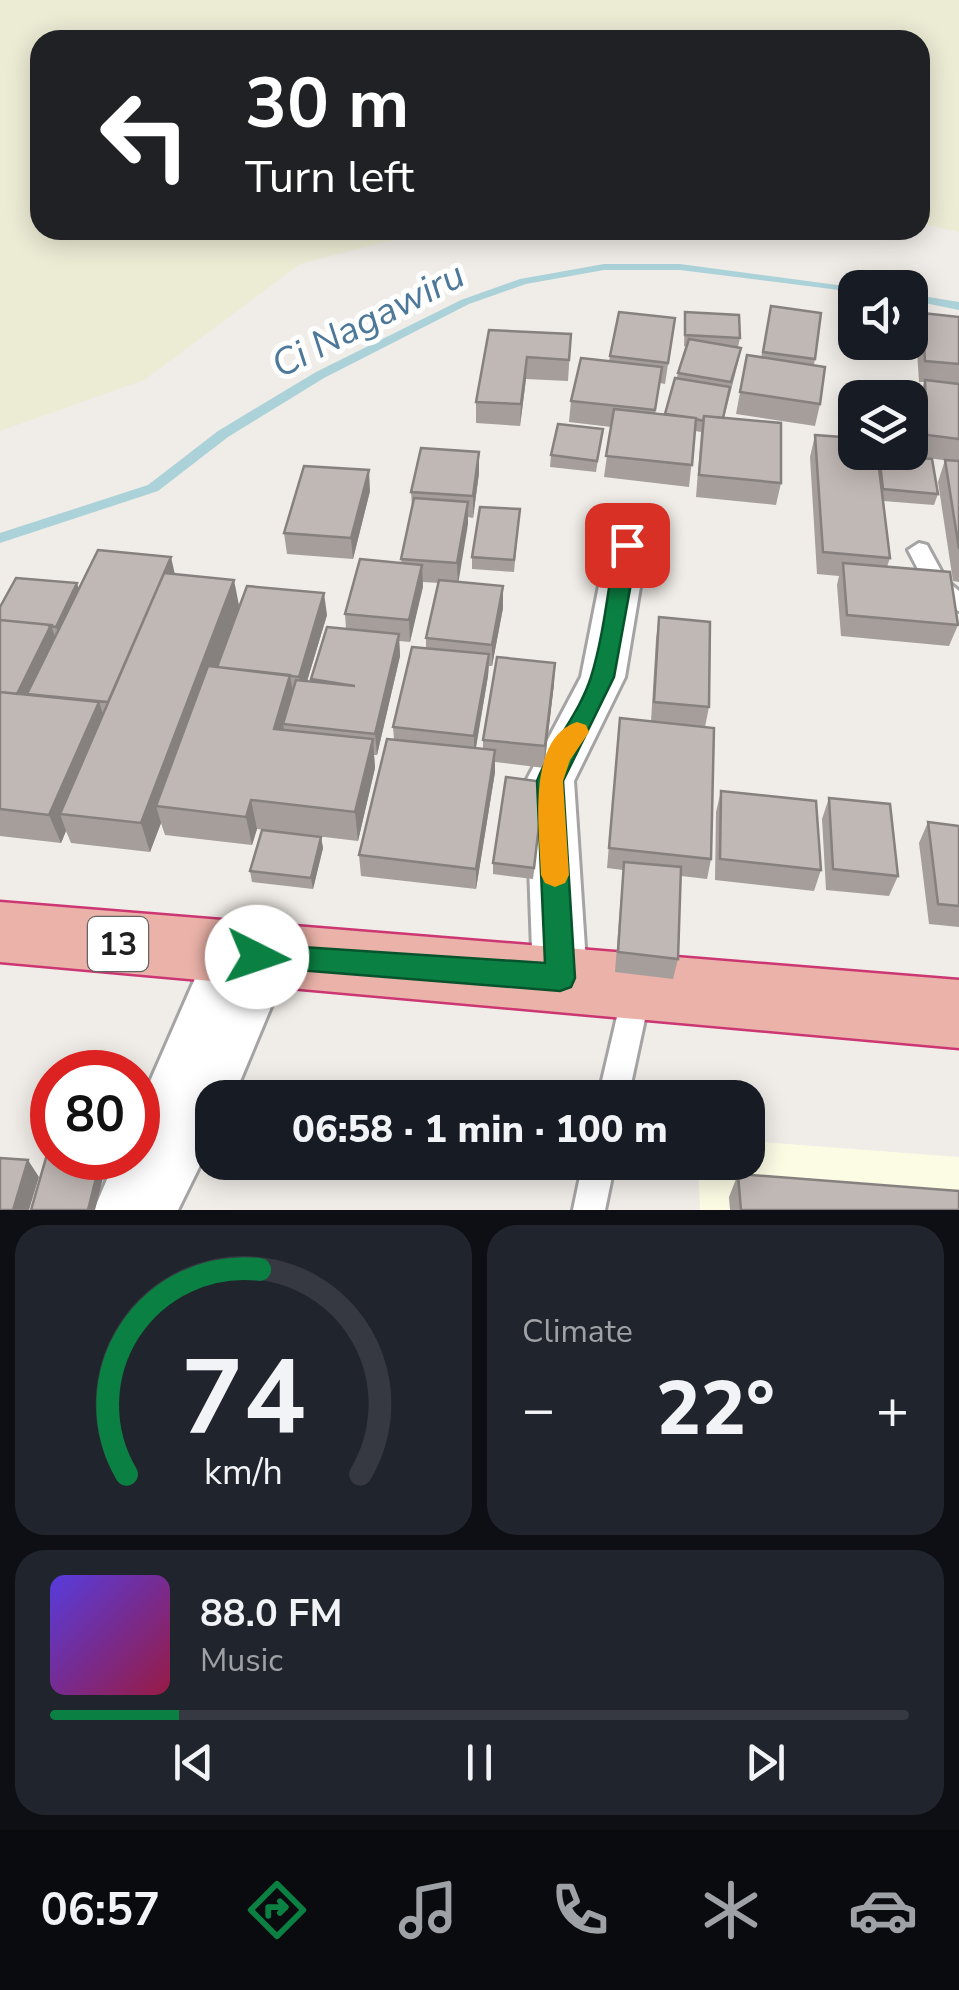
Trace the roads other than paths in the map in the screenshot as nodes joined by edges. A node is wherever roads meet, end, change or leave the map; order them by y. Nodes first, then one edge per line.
1 (627, 545) dead end
2 (919, 550) dead end
3 (959, 602) edge
4 (0, 932) edge
5 (257, 957) junction
6 (560, 978) junction
7 (638, 988) junction
8 (959, 1014) edge
9 (222, 1080) edge
10 (618, 1080) edge
11 (195, 1143) edge
12 (595, 1180) edge
13 (132, 1210) edge
14 (162, 1210) edge
15 (588, 1210) edge

1 - 6 street
2 - 3 lane
4 - 5 highway, 13
5 - 6 highway, 13
5 - 9 lane
5 - 13 street
6 - 7 highway, 13
7 - 8 highway, 13
7 - 10 lane
11 - 14 lane
12 - 15 lane

